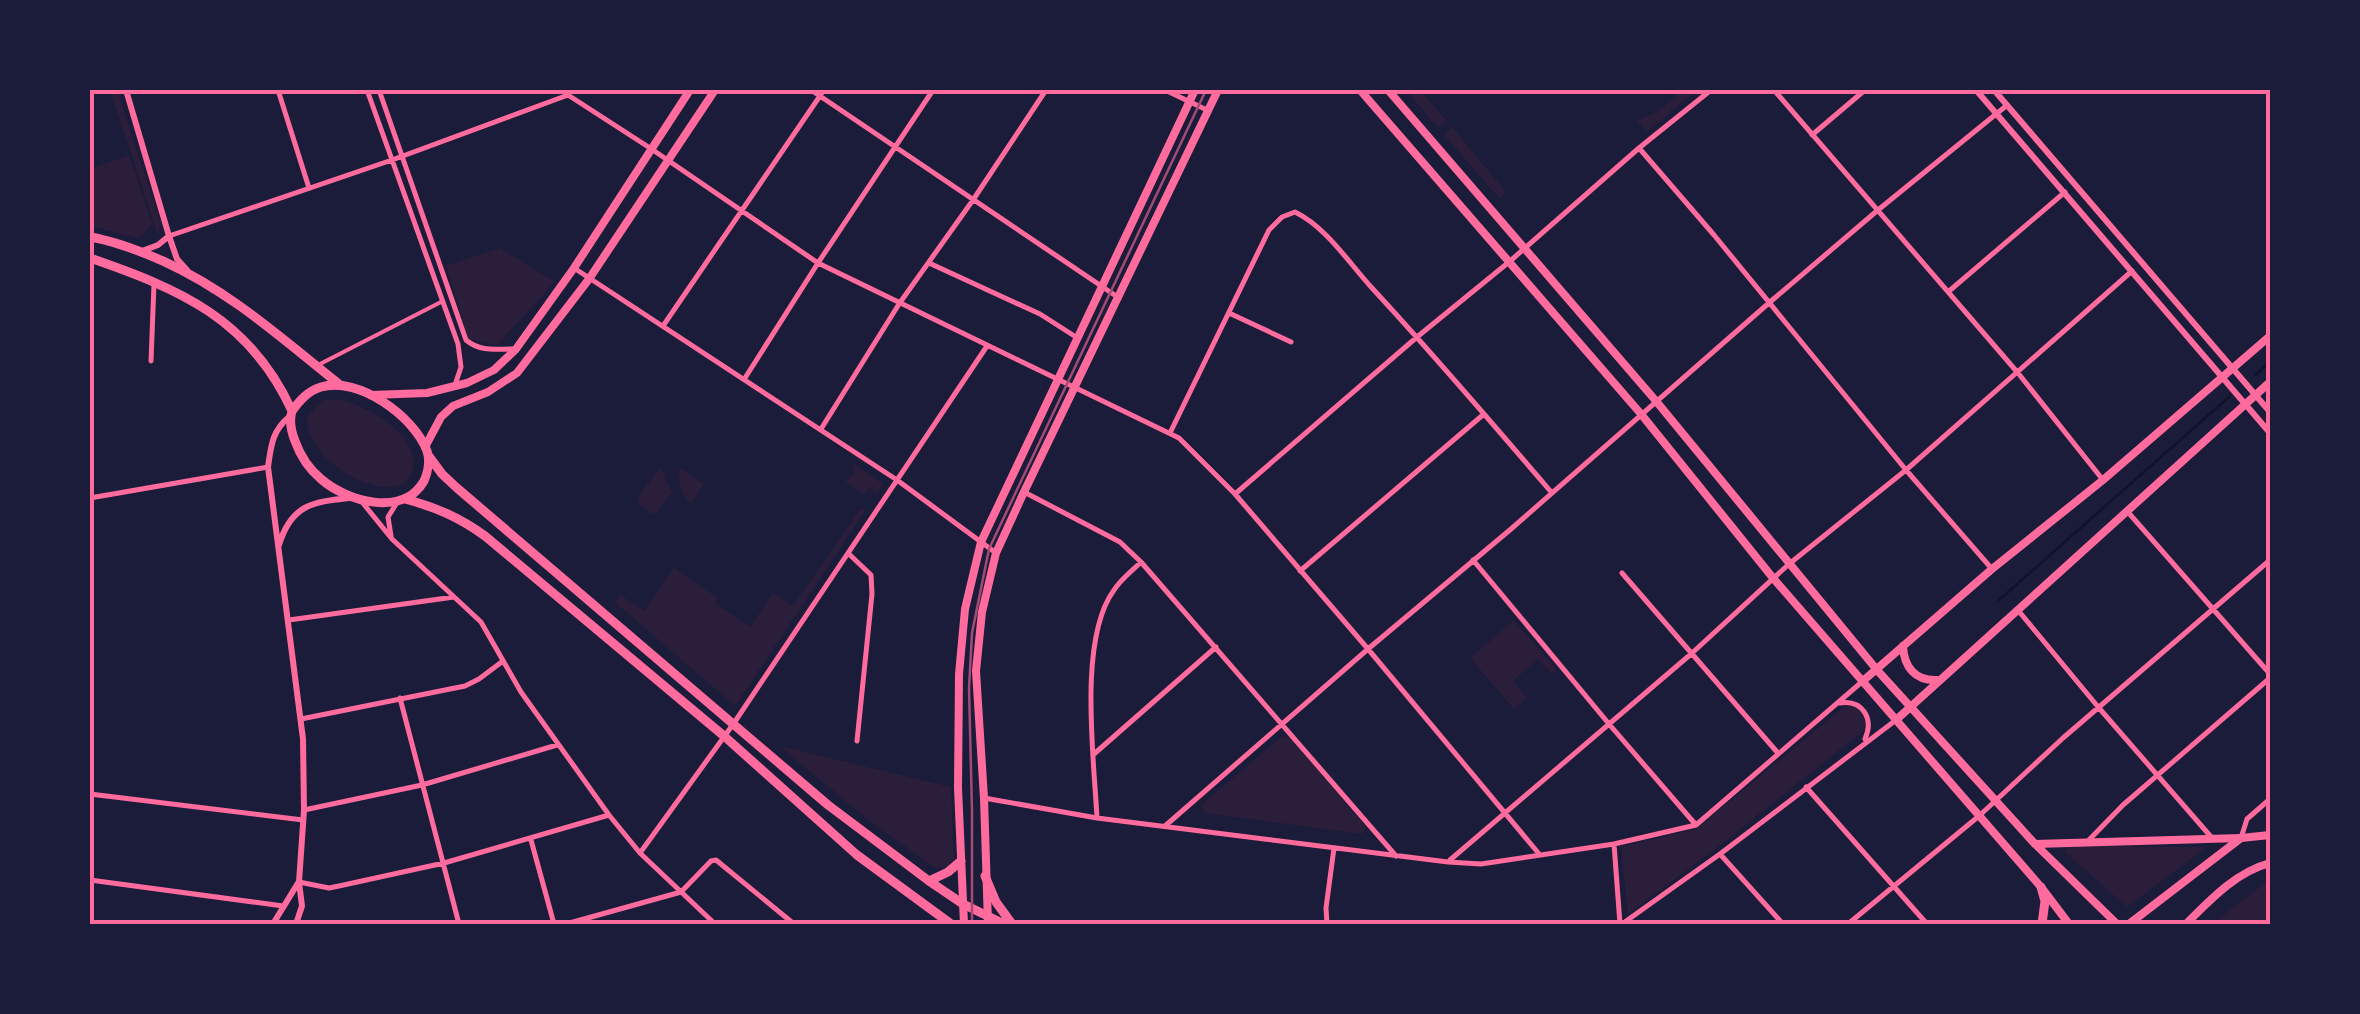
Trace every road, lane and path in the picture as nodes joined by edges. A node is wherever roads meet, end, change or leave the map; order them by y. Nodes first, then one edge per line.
1 (126, 90) edge
2 (278, 90) edge
3 (367, 90) edge
4 (380, 90) edge
5 (690, 90) edge
6 (715, 90) edge
7 (811, 90) edge
8 (933, 90) edge
9 (1046, 90) edge
10 (1165, 90) edge
11 (1195, 90) edge
12 (1218, 90) edge
13 (1360, 90) edge
14 (1388, 90) edge
15 (1710, 90) edge
16 (1774, 90) edge
17 (1865, 90) edge
18 (1976, 90) edge
19 (1994, 90) edge
20 (568, 92) edge
21 (822, 93) edge
22 (1189, 102) junction
23 (2006, 106) junction
24 (1208, 110) junction
25 (1996, 114) junction
26 (1812, 134) junction
27 (650, 148) junction
28 (894, 148) junction
29 (1639, 148) junction
30 (402, 156) junction
31 (392, 160) junction
32 (667, 161) junction
33 (309, 188) junction
34 (2065, 192) junction
35 (973, 200) junction
36 (1878, 210) junction
37 (742, 212) junction
38 (169, 236) junction
39 (90, 237) edge
40 (1526, 248) junction
41 (141, 252) junction
42 (90, 258) edge
43 (1509, 262) junction
44 (818, 264) junction
45 (929, 264) junction
46 (574, 268) junction
47 (2132, 270) junction
48 (191, 274) junction
49 (154, 280) junction
50 (589, 280) junction
51 (1101, 286) junction
52 (1948, 292) junction
53 (1119, 298) junction
54 (442, 301) junction
55 (1770, 302) junction
56 (900, 304) junction
57 (1229, 313) junction
58 (663, 326) junction
59 (1417, 336) junction
60 (2270, 336) edge
61 (1076, 337) junction
62 (1291, 342) dead end
63 (987, 346) junction
64 (516, 349) junction
65 (152, 361) dead end
66 (316, 366) junction
67 (2230, 368) junction
68 (2018, 372) junction
69 (2220, 376) junction
70 (745, 378) junction
71 (1056, 378) junction
72 (2270, 382) edge
73 (339, 384) junction
74 (454, 387) junction
75 (1074, 388) junction
76 (371, 394) junction
77 (2255, 395) junction
78 (1656, 401) junction
79 (2246, 404) junction
80 (2270, 412) edge
81 (291, 414) junction
82 (1484, 414) junction
83 (1640, 414) junction
84 (820, 430) junction
85 (1170, 433) junction
86 (2270, 433) edge
87 (427, 451) junction
88 (268, 468) junction
89 (1906, 470) junction
90 (897, 480) junction
91 (2102, 480) junction
92 (1024, 492) junction
93 (1552, 492) junction
94 (1234, 494) junction
95 (90, 498) edge
96 (357, 499) junction
97 (402, 500) junction
98 (2127, 510) junction
99 (392, 539) junction
100 (980, 542) junction
101 (278, 551) junction
102 (996, 553) junction
103 (848, 554) junction
104 (1473, 560) junction
105 (2270, 560) edge
106 (1141, 562) junction
107 (1789, 564) junction
108 (1992, 569) junction
109 (1300, 571) junction
110 (1622, 573) dead end
111 (1773, 578) junction
112 (456, 596) junction
113 (2017, 610) junction
114 (2214, 610) junction
115 (289, 620) junction
116 (1903, 646) junction
117 (1216, 647) junction
118 (1368, 649) junction
119 (1691, 654) junction
120 (504, 661) junction
121 (1876, 670) junction
122 (2270, 676) edge
123 (1864, 680) junction
124 (1940, 680) junction
125 (400, 698) junction
126 (1836, 703) junction
127 (1910, 707) junction
128 (2099, 708) junction
129 (301, 719) junction
130 (1896, 720) junction
131 (734, 723) junction
132 (1609, 724) junction
133 (1283, 725) junction
134 (724, 736) junction
135 (857, 742) dead end
136 (557, 745) junction
137 (1860, 746) junction
138 (1778, 753) junction
139 (1094, 754) junction
140 (2158, 774) junction
141 (422, 785) junction
142 (1806, 787) junction
143 (90, 794) edge
144 (984, 798) junction
145 (2270, 799) edge
146 (1995, 802) junction
147 (304, 810) junction
148 (1504, 814) junction
149 (609, 815) junction
150 (1979, 816) junction
151 (1098, 818) junction
152 (303, 820) junction
153 (1696, 825) junction
154 (1165, 826) junction
155 (2270, 835) edge
156 (2212, 838) junction
157 (2241, 838) junction
158 (531, 839) junction
159 (2086, 842) junction
160 (1614, 844) junction
161 (2035, 844) junction
162 (1334, 848) junction
163 (640, 853) junction
164 (1720, 854) junction
165 (1540, 855) junction
166 (1396, 856) junction
167 (961, 861) junction
168 (1448, 862) junction
169 (444, 863) junction
170 (2270, 863) edge
171 (986, 876) junction
172 (90, 880) edge
173 (928, 881) junction
174 (299, 882) junction
175 (1894, 887) junction
176 (2041, 888) junction
177 (681, 892) junction
178 (963, 904) junction
179 (283, 906) junction
180 (988, 920) edge
181 (944, 922) edge
182 (273, 924) edge
183 (296, 924) edge
184 (459, 924) edge
185 (554, 924) edge
186 (566, 924) edge
187 (716, 924) edge
188 (794, 924) edge
189 (964, 924) edge
190 (1004, 924) edge
191 (1012, 924) edge
192 (1327, 924) edge
193 (1621, 924) edge
194 (1783, 924) edge
195 (1848, 924) edge
196 (1927, 924) edge
197 (2042, 924) edge
198 (2069, 924) edge
199 (2117, 924) edge
200 (2129, 924) edge
201 (2186, 924) edge

1 - 38 street
2 - 33 street
3 - 31 street
4 - 30 street
5 - 27 main road
6 - 32 main road
7 - 21 street
8 - 28 street
9 - 35 street
10 - 22 street
11 - 22 main road
12 - 24 main road
13 - 43 main road
14 - 40 main road
15 - 29 street
16 - 26 street
17 - 26 street
18 - 25 street
19 - 23 street
20 - 27 street
20 - 30 street
21 - 28 street
21 - 37 street
22 - 24 street
22 - 51 main road
23 - 25 street
23 - 67 street
24 - 53 main road
25 - 34 street
25 - 36 street
26 - 36 street
27 - 32 street
27 - 46 main road
28 - 35 street
28 - 44 street
29 - 40 street
29 - 55 street
30 - 31 street
30 - 64 street
31 - 33 street
31 - 54 street
32 - 37 street
32 - 50 main road
33 - 38 street
34 - 47 street
34 - 52 street
35 - 45 street
35 - 51 street
36 - 52 street
36 - 55 street
37 - 44 street
37 - 58 street
38 - 41 street
38 - 48 street
39 - 41 highway
40 - 43 street
40 - 78 main road
41 - 48 highway
42 - 49 highway
43 - 59 street
43 - 83 main road
44 - 56 street
44 - 70 street
45 - 56 street
45 - 61 street
46 - 50 street
46 - 64 main road
47 - 68 street
47 - 69 street
48 - 66 highway
49 - 65 street
49 - 81 highway
50 - 58 street
50 - 87 main road
51 - 53 street
51 - 61 main road
52 - 68 street
53 - 75 main road
54 - 66 street
54 - 74 street
55 - 78 street
55 - 89 street
56 - 63 street
56 - 84 street
57 - 59 street
57 - 62 street
57 - 85 street
58 - 70 street
59 - 82 street
59 - 94 street
60 - 67 main road
61 - 71 main road
63 - 71 street
63 - 90 street
64 - 74 main road
66 - 73 highway
67 - 69 main road
67 - 77 street
68 - 89 street
68 - 91 street
69 - 79 street
69 - 91 main road
70 - 84 street
71 - 75 street
71 - 100 main road
72 - 77 main road
73 - 76 highway
73 - 81 highway
74 - 76 main road
75 - 85 street
75 - 92 main road
76 - 87 highway
77 - 79 main road
77 - 80 street
78 - 83 street
78 - 107 main road
79 - 86 street
79 - 98 main road
81 - 88 street
81 - 96 highway
82 - 93 street
82 - 109 street
83 - 93 street
83 - 111 main road
84 - 90 street
85 - 94 street
87 - 97 highway
87 - 131 highway
88 - 95 street
88 - 101 street
89 - 107 street
89 - 108 street
90 - 100 street
90 - 103 street
91 - 108 main road
92 - 102 main road
92 - 106 street
93 - 104 street
94 - 109 street
96 - 97 highway
96 - 99 street
96 - 101 street
97 - 99 street
97 - 134 highway
98 - 113 main road
98 - 114 street
99 - 112 street
100 - 102 street
100 - 167 main road
101 - 115 street
102 - 144 main road
103 - 131 street
103 - 135 street
104 - 118 street
104 - 132 street
105 - 114 street
106 - 117 street
106 - 139 street
107 - 111 street
107 - 121 main road
108 - 116 main road
109 - 118 street
110 - 119 street
111 - 119 street
111 - 123 main road
112 - 115 street
112 - 120 street
113 - 124 main road
113 - 128 street
114 - 122 street
114 - 128 street
115 - 129 street
116 - 121 main road
116 - 124 main road
117 - 133 street
117 - 139 street
118 - 133 street
118 - 148 street
119 - 132 street
119 - 138 street
120 - 125 street
120 - 136 street
121 - 123 main road
121 - 127 main road
122 - 140 street
123 - 126 street
123 - 130 main road
124 - 127 main road
125 - 129 street
125 - 141 street
126 - 137 street
126 - 138 street
127 - 130 main road
127 - 146 main road
128 - 140 street
128 - 146 street
129 - 147 street
130 - 137 street
130 - 150 main road
131 - 134 street
131 - 173 highway
132 - 148 street
132 - 153 street
133 - 154 street
133 - 166 street
134 - 163 street
134 - 181 highway
136 - 141 street
136 - 149 street
137 - 142 street
138 - 153 street
139 - 151 street
140 - 156 street
140 - 159 street
141 - 147 street
141 - 169 street
142 - 164 street
142 - 175 street
143 - 152 street
144 - 151 street
144 - 171 main road
145 - 157 street
146 - 150 street
146 - 161 main road
147 - 152 street
148 - 165 street
148 - 168 street
149 - 158 street
149 - 163 street
150 - 175 street
150 - 176 main road
151 - 154 street
152 - 174 street
153 - 160 street
154 - 162 street
155 - 157 main road
156 - 157 main road
156 - 159 main road
157 - 200 main road
158 - 169 street
158 - 185 street
159 - 161 main road
160 - 165 street
160 - 193 street
161 - 199 main road
162 - 166 street
162 - 192 street
163 - 177 street
164 - 193 street
164 - 194 street
165 - 168 street
166 - 168 street
167 - 173 highway
167 - 178 main road
169 - 174 street
169 - 184 street
170 - 201 main road
171 - 180 main road
171 - 191 highway
172 - 179 street
173 - 178 highway
174 - 179 street
174 - 183 street
175 - 195 street
175 - 196 street
176 - 197 highway
176 - 198 main road
177 - 186 street
177 - 187 street
177 - 188 street
178 - 180 highway
178 - 189 main road
179 - 182 street
180 - 190 highway

